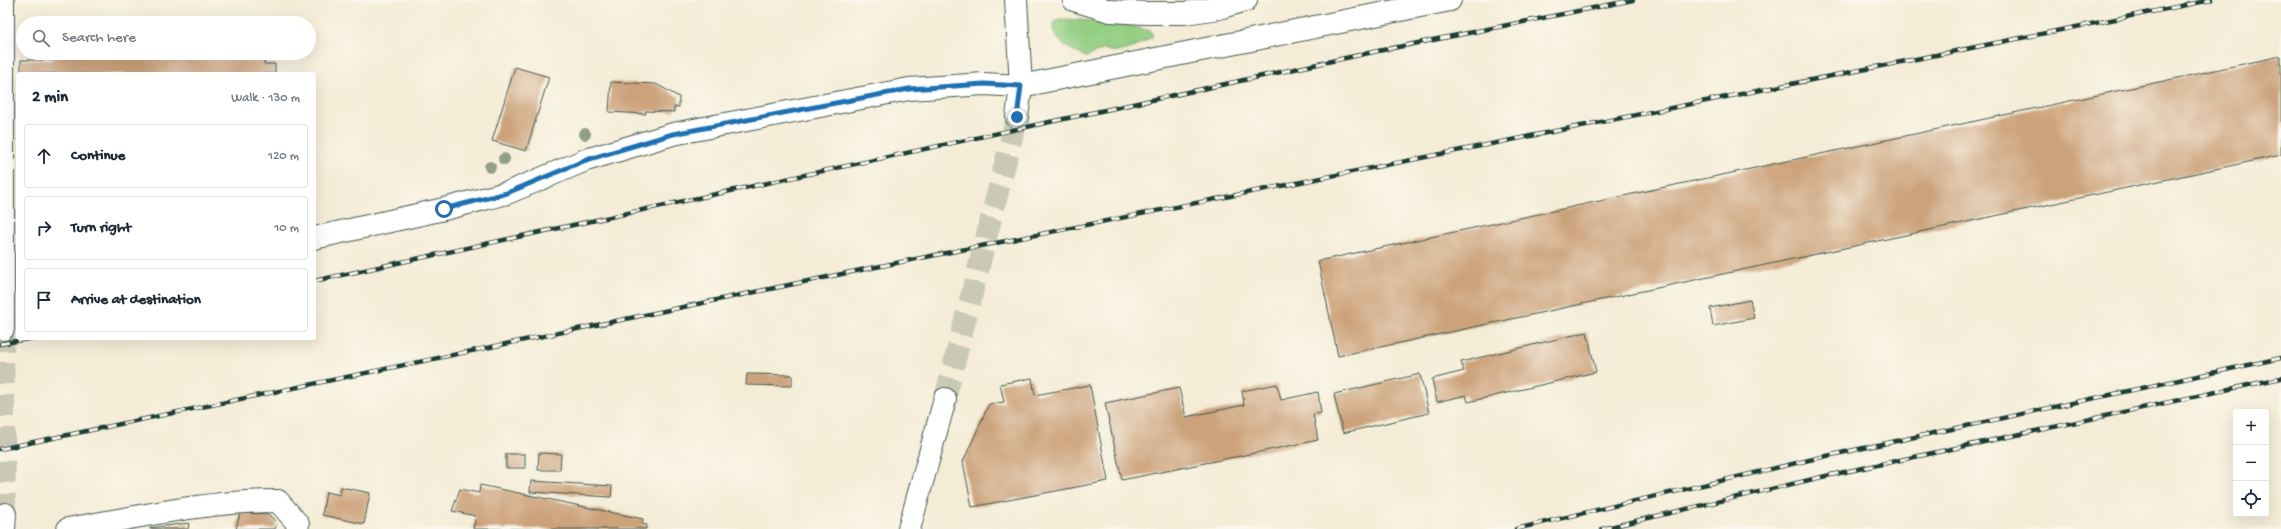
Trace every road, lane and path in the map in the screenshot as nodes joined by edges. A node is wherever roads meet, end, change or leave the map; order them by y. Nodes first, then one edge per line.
1 (3, 0) edge
2 (1016, 0) edge
3 (1074, 0) edge
4 (1246, 0) edge
5 (1450, 0) edge
6 (1021, 86) junction
7 (1017, 117) tunnel mouth
8 (316, 238) edge
9 (7, 300) edge
10 (3, 329) dead end
11 (945, 399) tunnel mouth
12 (68, 529) edge
13 (297, 529) edge
14 (909, 529) edge

1 - 9 street
2 - 6 street
3 - 4 street
5 - 6 street
6 - 7 street
6 - 8 street
9 - 10 street
11 - 14 street
12 - 13 street

